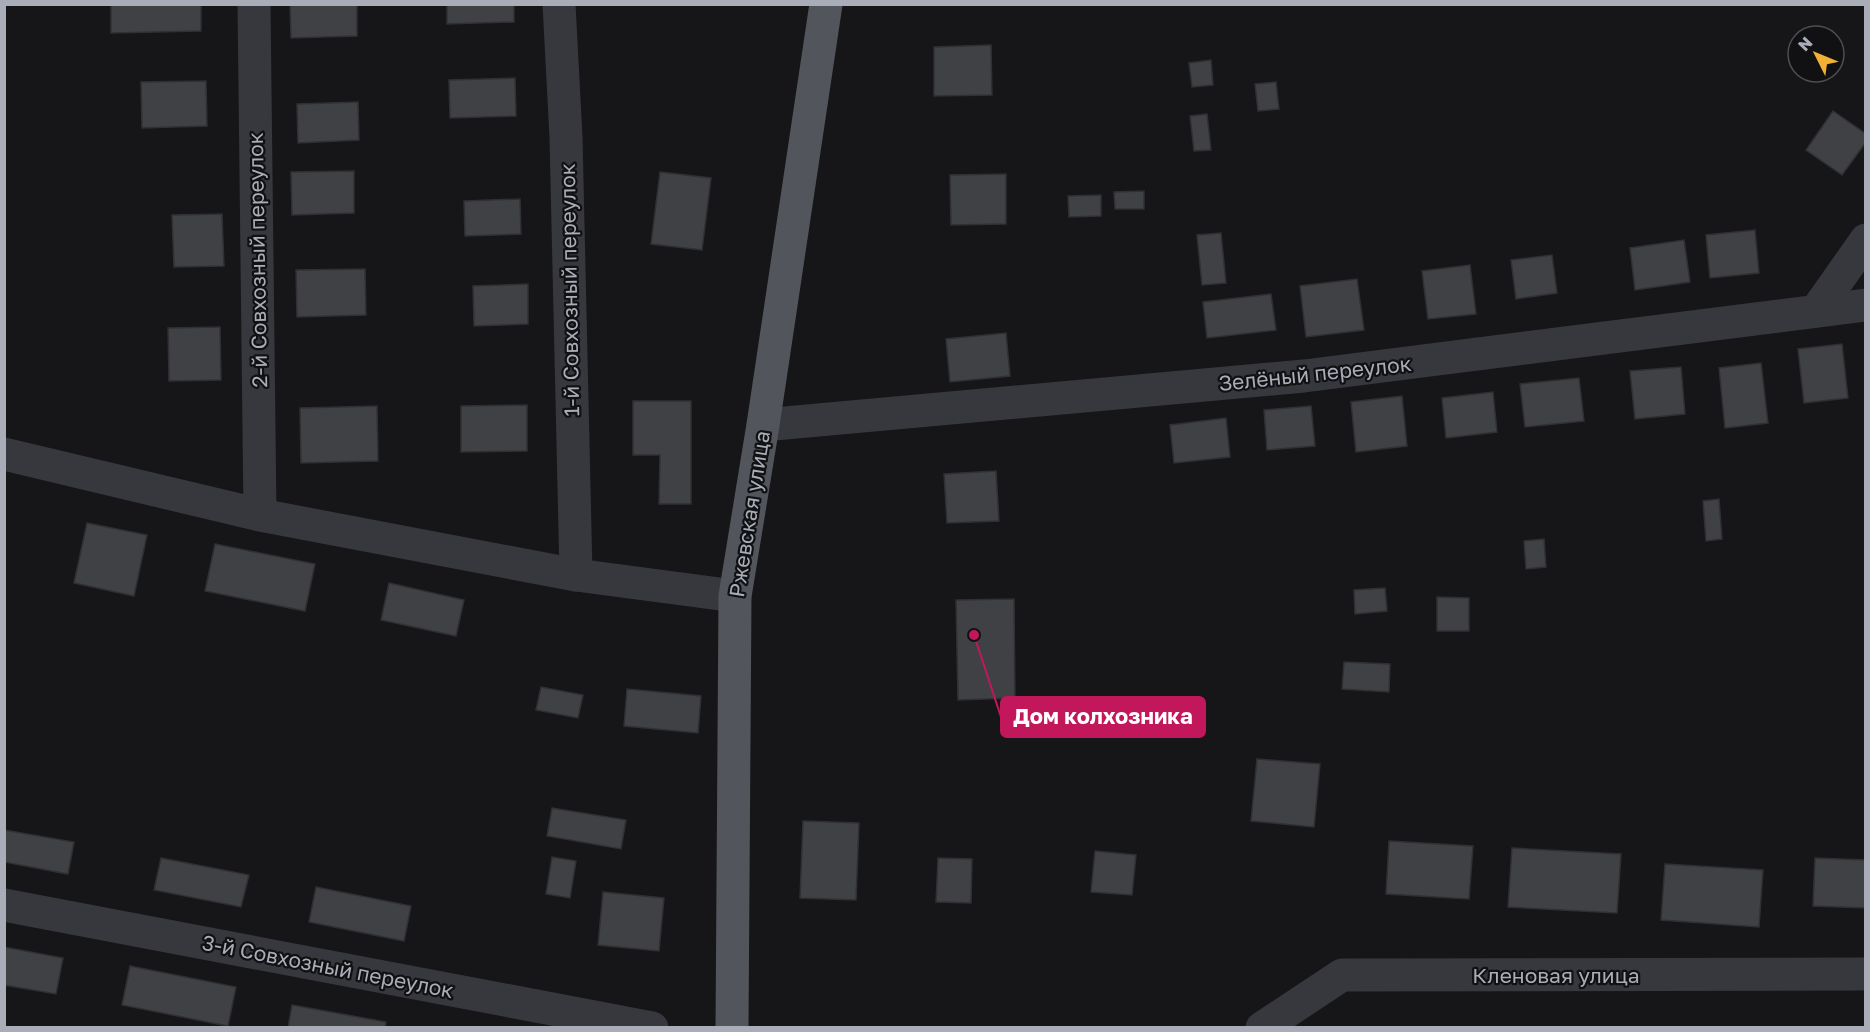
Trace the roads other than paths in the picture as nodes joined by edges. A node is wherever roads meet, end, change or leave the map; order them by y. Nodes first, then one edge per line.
1 (254, 4) edge
2 (559, 4) edge
3 (826, 4) edge
4 (1866, 240) edge
5 (1866, 305) edge
6 (1816, 311) junction
7 (763, 425) junction
8 (4, 454) edge
9 (260, 515) junction
10 (576, 575) junction
11 (735, 596) junction
12 (4, 905) edge
13 (1866, 974) edge
14 (652, 1028) edge
15 (732, 1028) edge
16 (1262, 1028) edge

1 - 9 street, 2-й Совхозный переулок
2 - 10 street, 1-й Совхозный переулок
3 - 7 main road, Ржевская улица
4 - 6 street
5 - 6 street, Зелёный переулок
6 - 7 street, Зелёный переулок
7 - 11 main road, Ржевская улица
8 - 9 street
9 - 10 street
10 - 11 street
11 - 15 main road, Ржевская улица
12 - 14 street, 3-й Совхозный переулок
13 - 16 street, Кленовая улица

